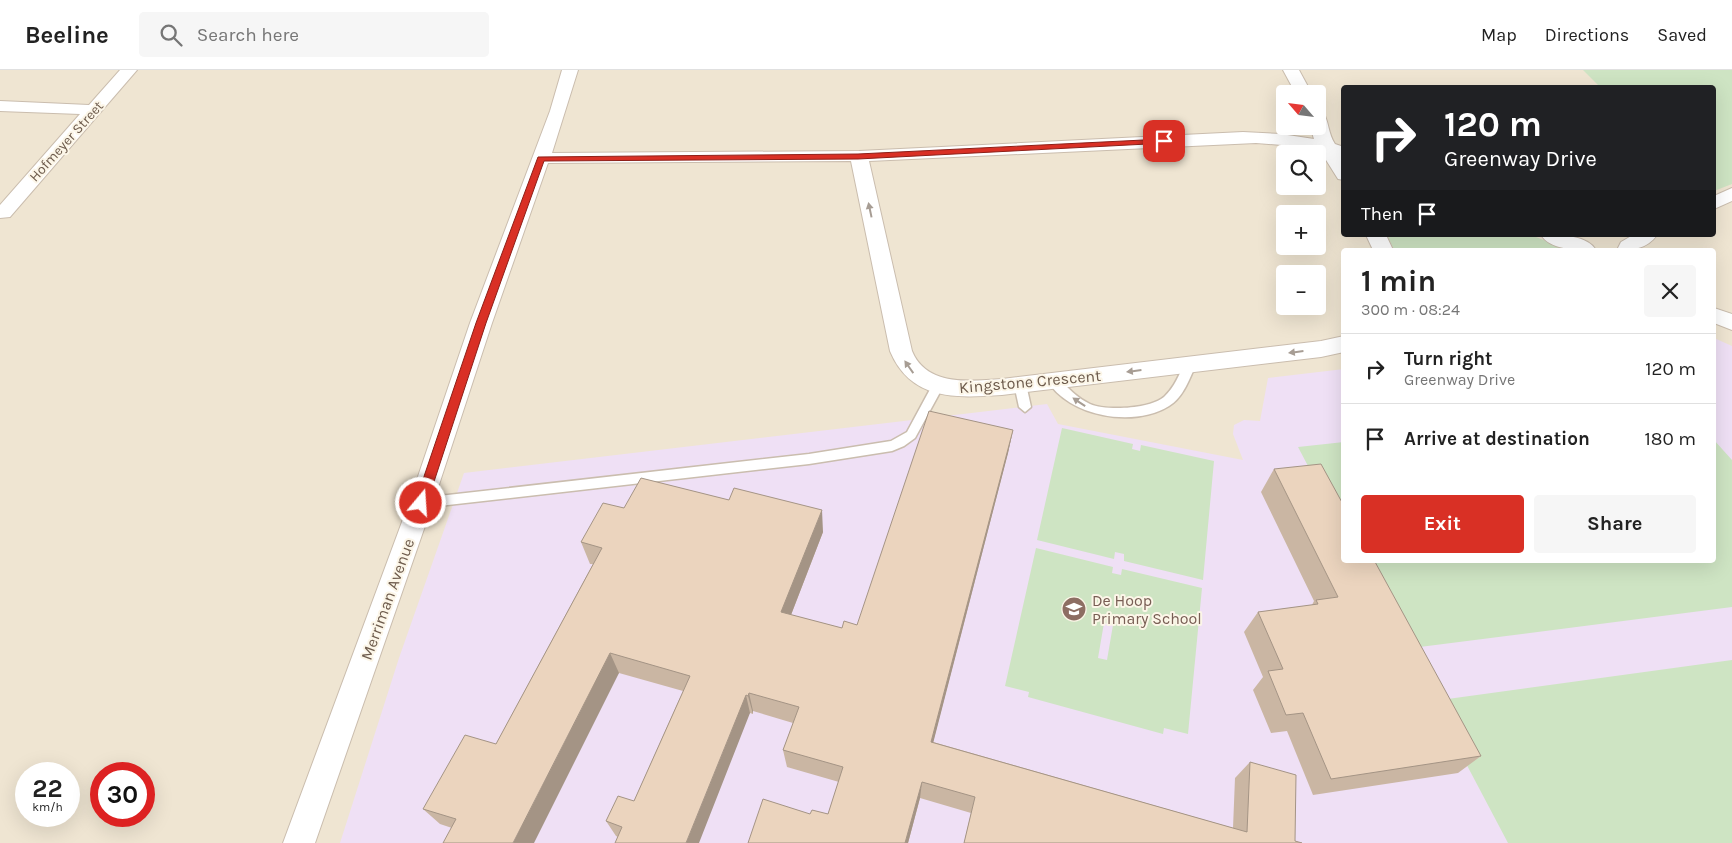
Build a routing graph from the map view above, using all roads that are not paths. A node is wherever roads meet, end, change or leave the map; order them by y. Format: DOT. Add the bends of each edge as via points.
graph roads {
  1 [pos="130,70"];
  2 [pos="570,70"];
  3 [pos="1291,70"];
  4 [pos="1299,85"];
  5 [pos="0,106"];
  6 [pos="95,110"];
  7 [pos="1321,135"];
  8 [pos="1336,150"];
  9 [pos="858,156"];
  10 [pos="541,158"];
  11 [pos="1341,166"];
  12 [pos="1732,194"];
  13 [pos="1716,202"];
  14 [pos="3,213"];
  15 [pos="1556,237"];
  16 [pos="1644,237"];
  17 [pos="1581,248"];
  18 [pos="1628,248"];
  19 [pos="1716,316"];
  20 [pos="1732,323"];
  21 [pos="1341,344"];
  22 [pos="1190,364"];
  23 [pos="1053,380"];
  24 [pos="1020,384"];
  25 [pos="938,386"];
  26 [pos="1025,406"];
  27 [pos="421,503"];
  28 [pos="299,843"];
  1 -- 6 [label="street, Hofmeyer Street"];
  2 -- 10 [label="street, Merriman Avenue"];
  3 -- 4 [label="street"];
  5 -- 6 [label="street"];
  6 -- 14 [label="street, Hofmeyer Street"];
  7 -- 8 [label="street"];
  8 -- 9 [label="street" via="1282,139 1243,138"];
  8 -- 11 [label="street"];
  9 -- 10 [label="street"];
  25 -- 9 [label="street, Kingstone Crescent, one-way" via="913,374 901,351"];
  10 -- 27 [label="street, Merriman Avenue"];
  12 -- 13 [label="street"];
  15 -- 17 [label="street"];
  16 -- 18 [label="street"];
  19 -- 20 [label="street"];
  21 -- 22 [label="street, Kingstone Crescent, one-way"];
  22 -- 23 [label="street, Kingstone Crescent, one-way"];
  22 -- 23 [label="lane, one-way" via="1182,384 1166,402 1117,412 1086,407"];
  23 -- 24 [label="street, Kingstone Crescent"];
  24 -- 25 [label="street, Kingstone Crescent"];
  24 -- 26 [label="lane"];
  25 -- 27 [label="lane" via="911,435 892,446 809,459"];
  27 -- 28 [label="street, Merriman Avenue"];
}
